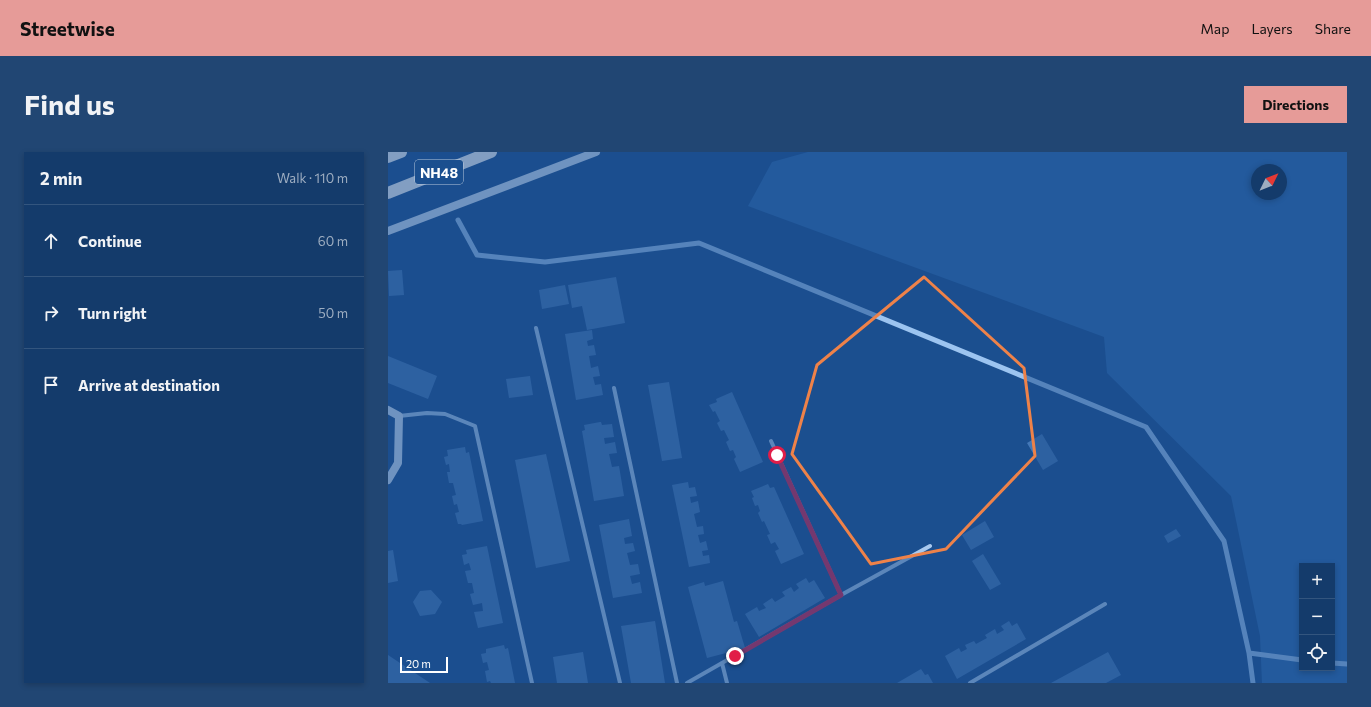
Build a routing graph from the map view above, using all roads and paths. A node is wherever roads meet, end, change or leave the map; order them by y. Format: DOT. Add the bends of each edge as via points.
graph roads {
  1 [pos="401,152"];
  2 [pos="491,152"];
  3 [pos="596,152"];
  4 [pos="388,157"];
  5 [pos="388,193"];
  6 [pos="388,231"];
  7 [pos="536,328"];
  8 [pos="614,388"];
  9 [pos="388,410"];
  10 [pos="399,416"];
  11 [pos="771,441"];
  12 [pos="388,480"];
  13 [pos="930,546"];
  14 [pos="841,595"];
  15 [pos="1105,604"];
  16 [pos="722,663"];
  17 [pos="532,683"];
  18 [pos="620,683"];
  19 [pos="677,683"];
  20 [pos="687,683"];
  21 [pos="727,683"];
  22 [pos="970,683"];
  1 -- 4 [label="highway, NH48"];
  2 -- 5 [label="highway, NH48"];
  3 -- 6 [label="street"];
  7 -- 18 [label="street"];
  8 -- 19 [label="street"];
  9 -- 10 [label="street"];
  10 -- 12 [label="street" via="398,463"];
  10 -- 17 [label="street" via="445,414 475,426"];
  11 -- 14 [label="street"];
  13 -- 14 [label="street"];
  14 -- 16 [label="street"];
  15 -- 22 [label="street"];
  16 -- 20 [label="street"];
  16 -- 21 [label="street"];
}
